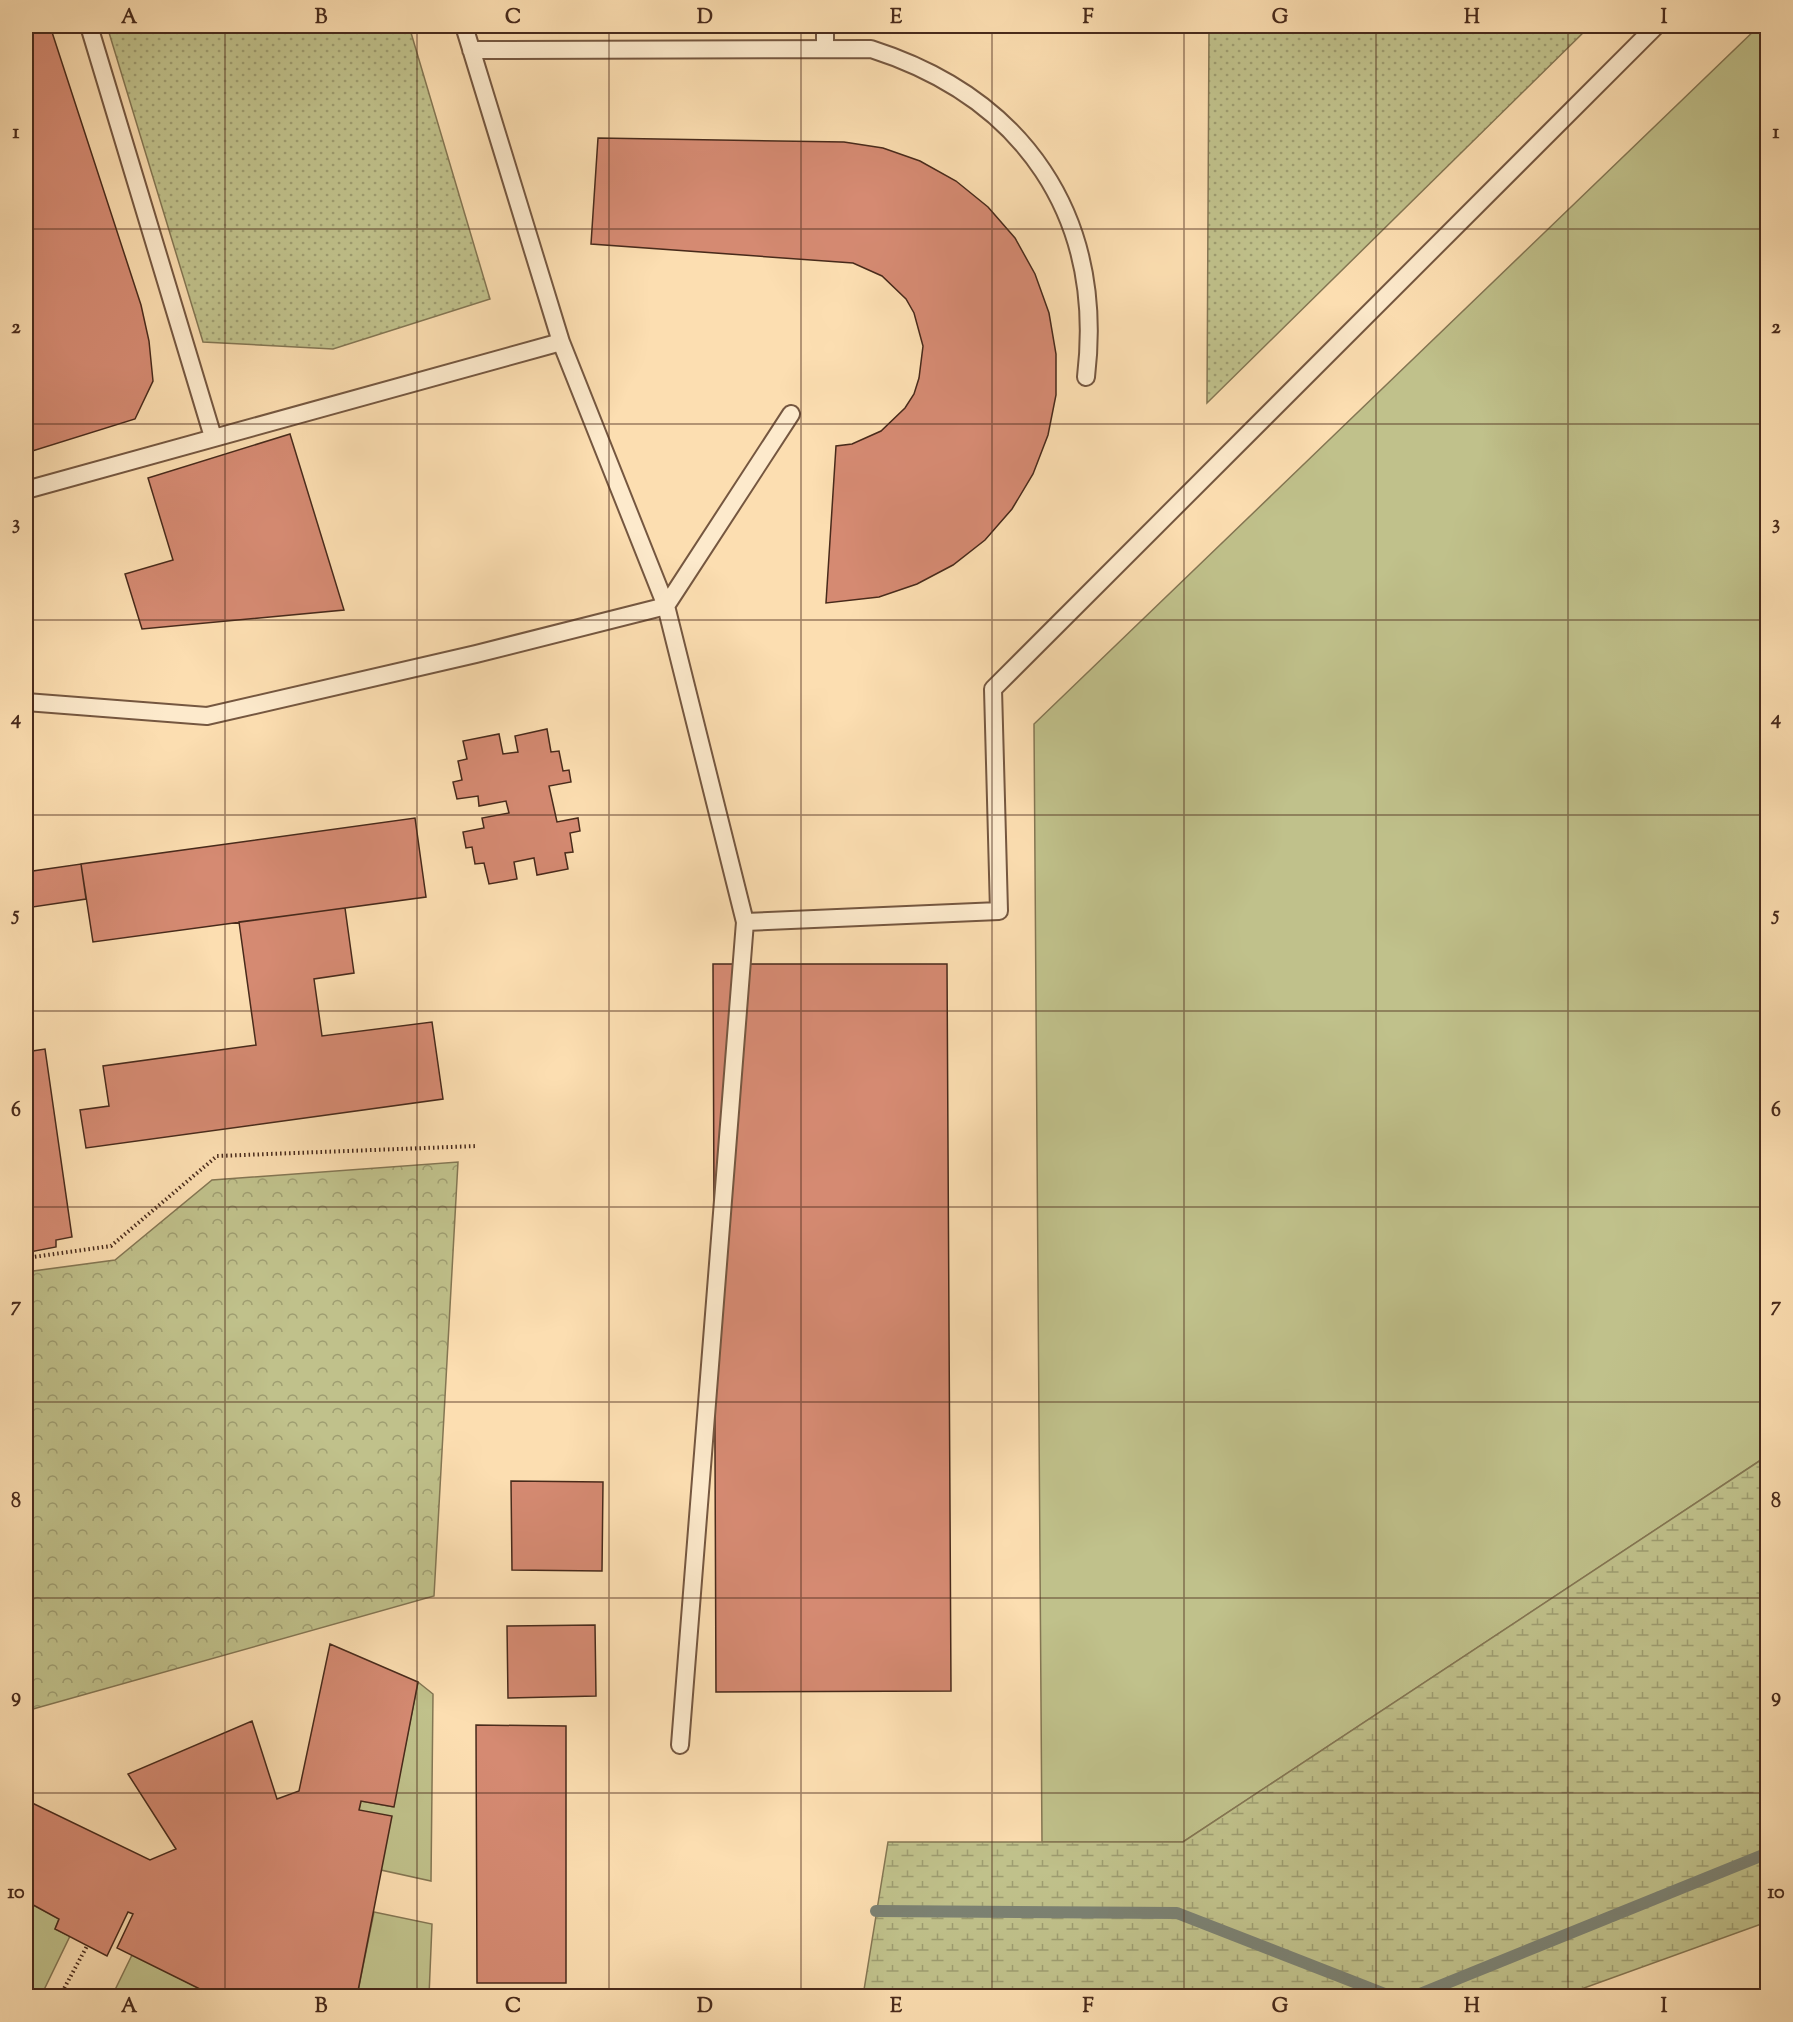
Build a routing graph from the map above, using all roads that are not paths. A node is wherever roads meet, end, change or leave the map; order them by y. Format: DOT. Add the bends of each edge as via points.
graph roads {
  1 [pos="89,26"];
  2 [pos="464,26"];
  3 [pos="825,26"];
  4 [pos="1656,26"];
  5 [pos="825,49"];
  6 [pos="471,50"];
  7 [pos="561,342"];
  8 [pos="1086,377"];
  9 [pos="791,414"];
  10 [pos="213,437"];
  11 [pos="26,490"];
  12 [pos="666,606"];
  13 [pos="26,702"];
  14 [pos="745,922"];
  15 [pos="680,1745"];
  1 -- 10 [label="lane"];
  2 -- 6 [label="lane"];
  3 -- 5 [label="lane"];
  4 -- 14 [label="lane" via="993,689 999,911"];
  5 -- 6 [label="lane"];
  5 -- 8 [label="lane" via="871,49 911,62 949,81 1014,133 1041,166 1070,224 1083,267 1089,304"];
  6 -- 7 [label="lane"];
  7 -- 10 [label="lane"];
  7 -- 12 [label="lane"];
  9 -- 12 [label="lane"];
  10 -- 11 [label="lane"];
  12 -- 13 [label="lane" via="207,716"];
  12 -- 14 [label="lane"];
  14 -- 15 [label="lane"];
}
